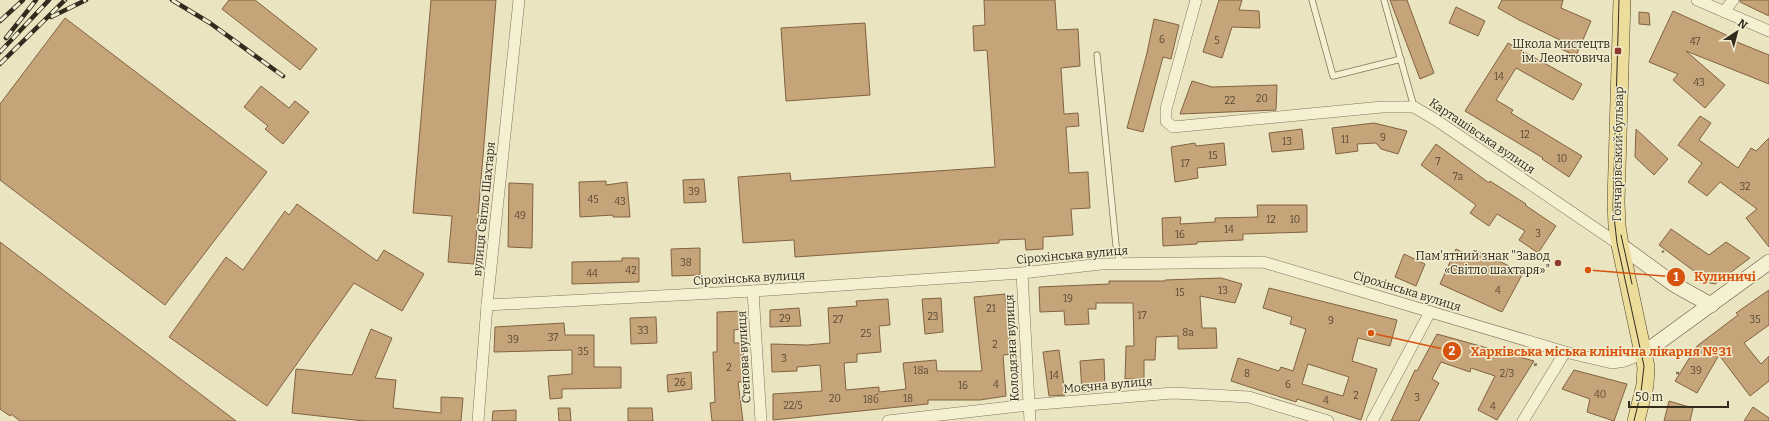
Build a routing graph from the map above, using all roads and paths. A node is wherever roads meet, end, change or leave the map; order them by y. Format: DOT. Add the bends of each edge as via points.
graph roads {
  1 [pos="519,0"];
  2 [pos="1196,0"];
  3 [pos="1312,0"];
  4 [pos="1384,0"];
  5 [pos="1622,0"];
  6 [pos="1697,0"];
  7 [pos="1733,0"];
  8 [pos="1724,12"];
  9 [pos="1769,31"];
  10 [pos="1097,55"];
  11 [pos="1401,59"];
  12 [pos="1414,107"];
  13 [pos="1620,245"];
  14 [pos="1769,262"];
  15 [pos="1120,264"];
  16 [pos="1022,273"];
  17 [pos="753,291"];
  18 [pos="487,305"];
  19 [pos="1711,305"];
  20 [pos="1430,312"];
  21 [pos="1565,352"];
  22 [pos="1644,353"];
  23 [pos="1538,364"];
  24 [pos="1534,365"];
  25 [pos="1028,405"];
  26 [pos="478,421"];
  27 [pos="761,421"];
  28 [pos="888,421"];
  29 [pos="1030,421"];
  30 [pos="1328,421"];
  31 [pos="1372,421"];
  32 [pos="1523,421"];
  33 [pos="1636,421"];
  1 -- 18 [label="street, вулиця Світло Шахтаря"];
  2 -- 12 [label="street, Карташівська вулиця" via="1166,109 1166,121 1173,127 1382,107"];
  3 -- 11 [label="lane" via="1333,76"];
  4 -- 11 [label="lane"];
  5 -- 13 [label="main road, Гончарівський бульвар" via="1616,202"];
  6 -- 8 [label="street"];
  7 -- 8 [label="street"];
  8 -- 9 [label="street"];
  10 -- 15 [label="lane"];
  11 -- 12 [label="lane"];
  12 -- 13 [label="street, Карташівська вулиця"];
  13 -- 19 [label="main road" via="1675,285"];
  13 -- 22 [label="main road, Гончарівський бульвар"];
  14 -- 19 [label="main road"];
  15 -- 16 [label="street, Сірохінська вулиця"];
  15 -- 20 [label="street, Сірохінська вулиця" via="1263,262"];
  16 -- 17 [label="street, Сірохінська вулиця"];
  16 -- 25 [label="street, Колодязна вулиця"];
  17 -- 18 [label="street, Сірохінська вулиця"];
  17 -- 27 [label="street, Степова вулиця"];
  18 -- 26 [label="street, вулиця Світло Шахтаря"];
  19 -- 22 [label="main road"];
  20 -- 21 [label="street, Сірохінська вулиця"];
  20 -- 31 [label="street"];
  21 -- 22 [label="street, Сірохінська вулиця" via="1612,363 1629,360"];
  21 -- 32 [label="street"];
  22 -- 33 [label="main road, Гончарівський бульвар" via="1646,379"];
  23 -- 24 [label="path"];
  25 -- 28 [label="street, Моєчна вулиця"];
  25 -- 29 [label="street, Колодязна вулиця"];
  25 -- 30 [label="street, Моєчна вулиця" via="1173,393 1248,397"];
}
